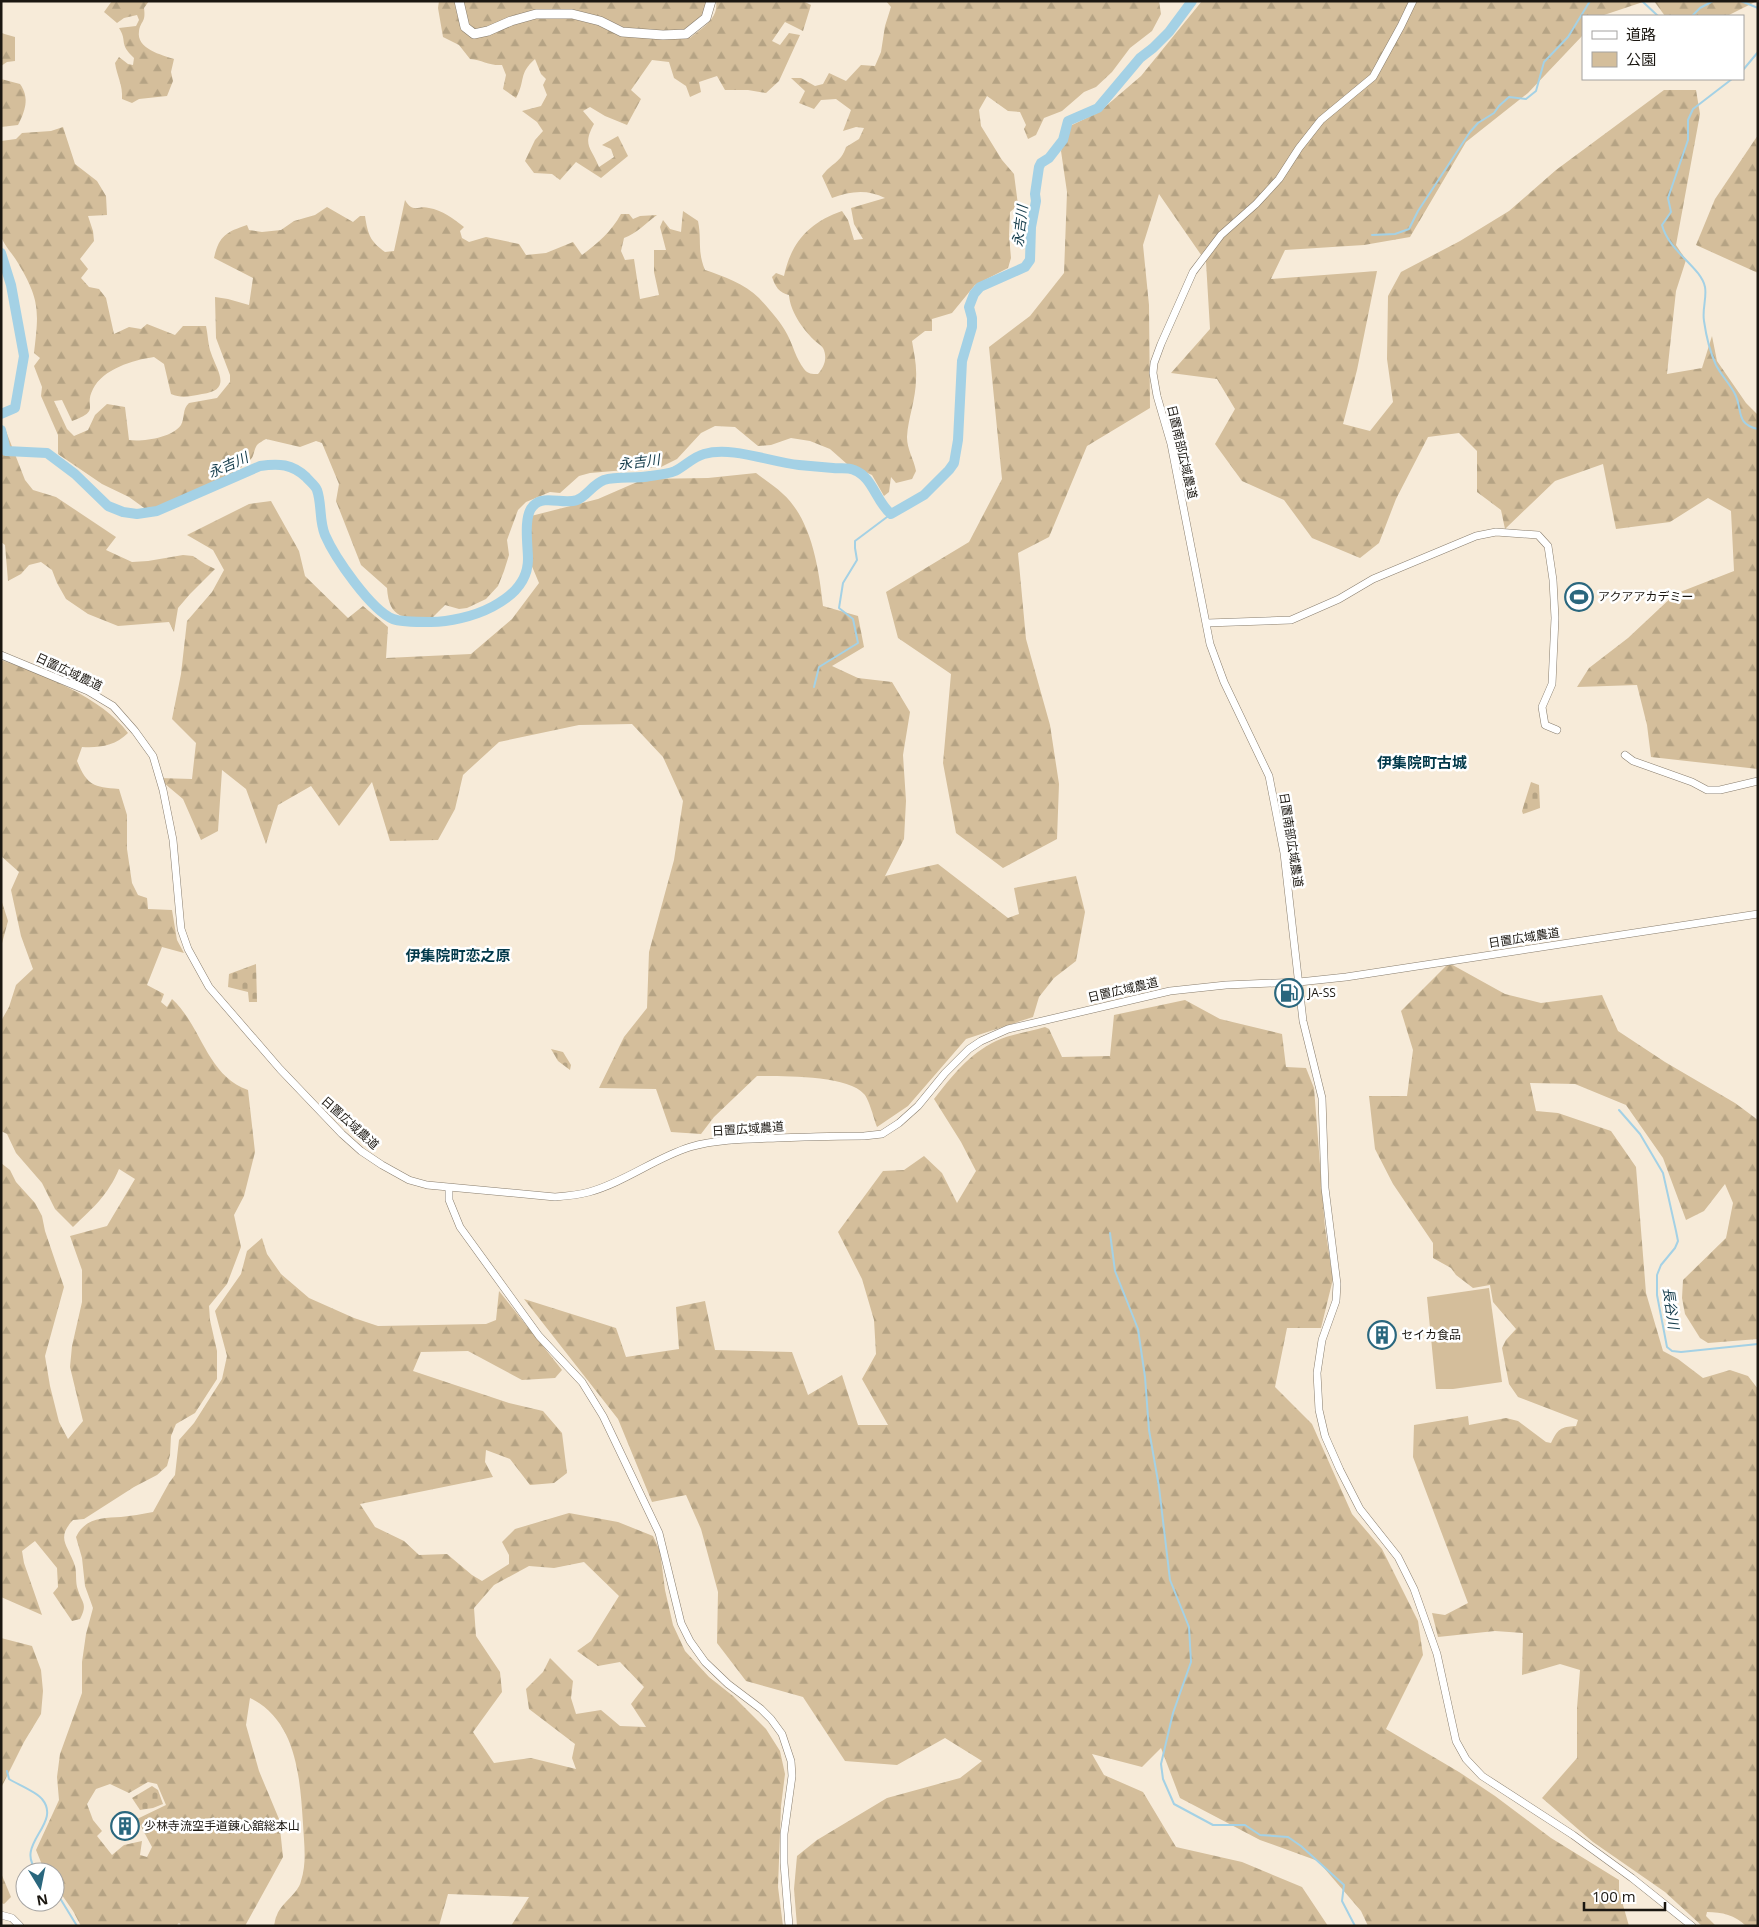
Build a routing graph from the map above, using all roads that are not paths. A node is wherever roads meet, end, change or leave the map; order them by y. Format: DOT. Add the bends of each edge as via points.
graph roads {
  1 [pos="459,1"];
  2 [pos="711,1"];
  3 [pos="1413,1"];
  4 [pos="1206,623"];
  5 [pos="1,655"];
  6 [pos="1557,730"];
  7 [pos="1625,755"];
  8 [pos="1758,781"];
  9 [pos="1758,914"];
  10 [pos="1299,982"];
  11 [pos="449,1188"];
  12 [pos="1,1915"];
  13 [pos="20,1926"];
  14 [pos="789,1926"];
  15 [pos="1692,1926"];
  1 -- 2 [label="main road" via="465,27 474,34 536,14 572,14 600,21 622,32 663,36 686,34 706,18"];
  3 -- 4 [label="street, 日置南部広域農道" via="1373,77 1321,120 1279,179 1221,235 1193,272 1154,363 1157,396 1171,444"];
  4 -- 6 [label="street" via="1291,620 1339,599 1373,579 1476,536 1496,532 1538,536 1548,546 1555,618 1552,684 1543,704 1543,716 1546,725"];
  4 -- 10 [label="street, 日置南部広域農道" via="1224,682 1269,776 1284,853"];
  5 -- 11 [label="street, 日置広域農道" via="88,691 113,706 153,756 173,840 181,928 188,950 209,986 238,1021 316,1108 361,1151 409,1180"];
  7 -- 8 [label="street" via="1707,790"];
  9 -- 10 [label="street, 日置広域農道" via="1425,966"];
  10 -- 11 [label="street, 日置広域農道" via="1226,984 1170,991 1008,1029 969,1049 910,1114 882,1134 712,1142 688,1148 612,1184 573,1195 555,1197"];
  10 -- 15 [label="street, 日置南部広域農道" via="1304,1033 1322,1098 1325,1188 1337,1284 1336,1300 1322,1340 1317,1373 1319,1410 1328,1444 1360,1509 1398,1557 1412,1582 1437,1654 1456,1741 1466,1759 1482,1776 1580,1840"];
  11 -- 14 [label="street" via="449,1200 460,1227 539,1336 582,1382 602,1416 660,1533 681,1623 690,1641 704,1662 761,1709 782,1734 791,1761 792,1776 784,1834"];
  12 -- 13 [label="street" via="12,1918"];
}
